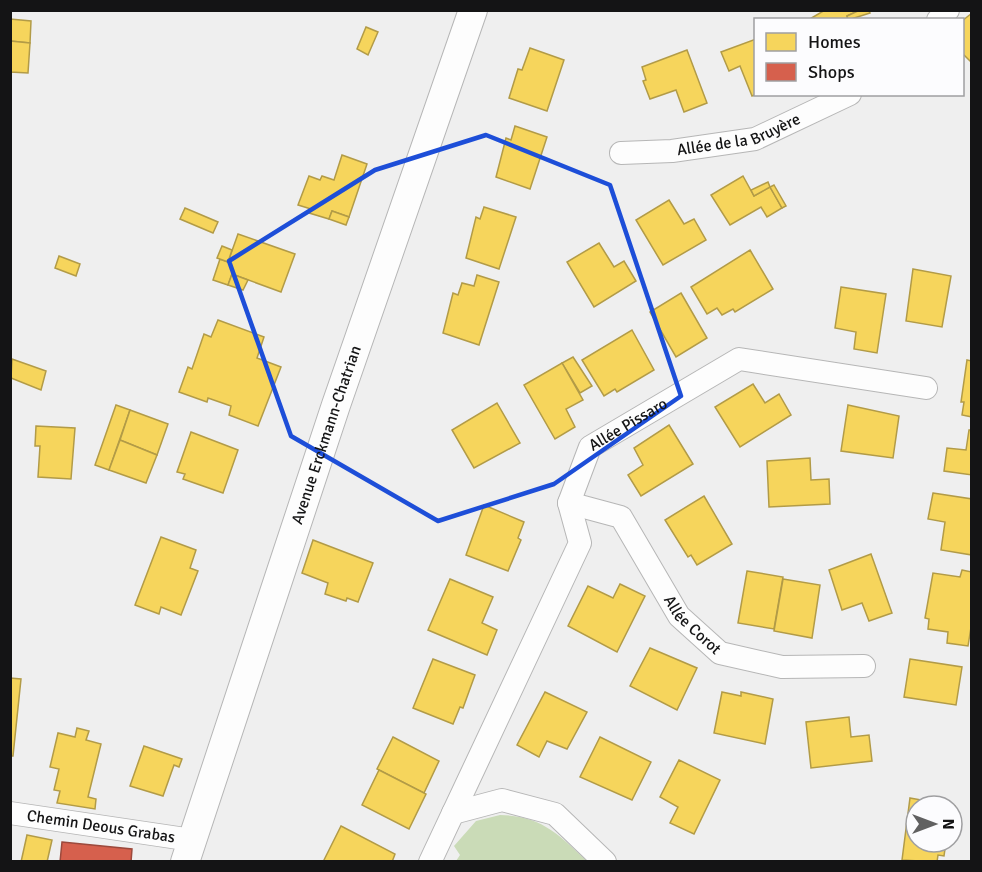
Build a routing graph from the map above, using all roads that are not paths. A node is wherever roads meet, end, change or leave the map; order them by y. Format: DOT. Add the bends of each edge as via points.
graph roads {
  1 [pos="473,10"];
  2 [pos="846,96"];
  3 [pos="621,153"];
  4 [pos="926,388"];
  5 [pos="569,502"];
  6 [pos="864,666"];
  7 [pos="10,813"];
  8 [pos="453,813"];
  9 [pos="188,851"];
  10 [pos="430,861"];
  11 [pos="605,861"];
  1 -- 9 [label="street, Avenue Erckmann-Chatrian"];
  2 -- 3 [label="street, Allée de la Bruyère" via="755,139 672,151"];
  4 -- 5 [label="street, Allée Pissaro" via="739,359 590,447"];
  5 -- 6 [label="street, Allée Corot" via="621,517 679,616 720,653 782,667"];
  5 -- 8 [label="street" via="580,543"];
  7 -- 9 [label="street, Chemin Deous Grabas"];
  8 -- 10 [label="street"];
  8 -- 11 [label="street" via="502,800 555,814"];
}
